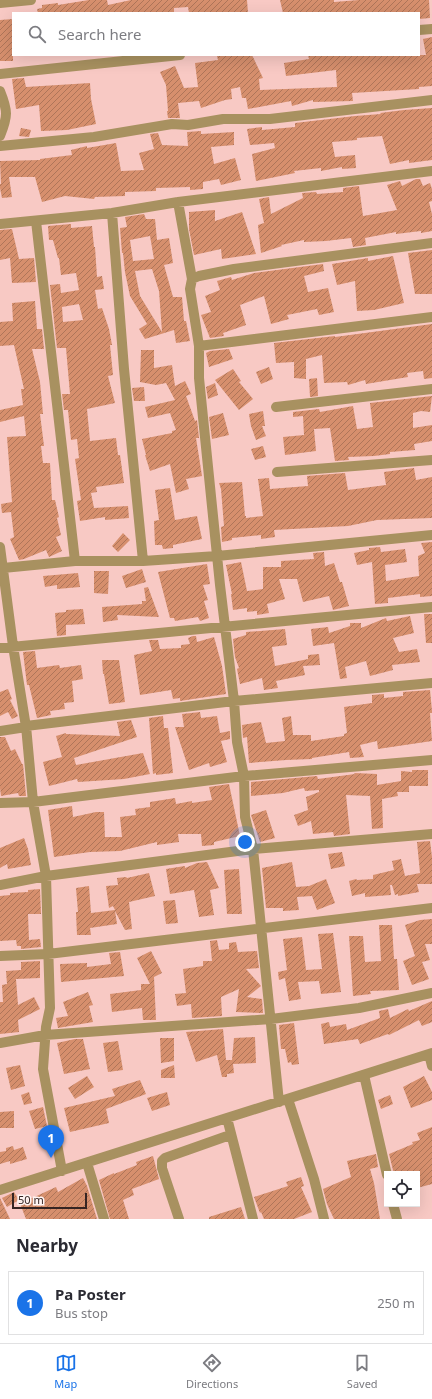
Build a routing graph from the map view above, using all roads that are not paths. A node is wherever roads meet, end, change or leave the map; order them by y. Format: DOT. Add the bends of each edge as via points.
graph roads {
  1 [pos="31,0"];
  2 [pos="0,3"];
  3 [pos="432,29"];
  4 [pos="420,30"];
  5 [pos="171,56"];
  6 [pos="0,74"];
  7 [pos="0,91"];
  8 [pos="432,100"];
  9 [pos="0,136"];
  10 [pos="0,146"];
  11 [pos="432,171"];
  12 [pos="178,202"];
  13 [pos="112,212"];
  14 [pos="36,221"];
  15 [pos="0,224"];
  16 [pos="432,243"];
  17 [pos="192,279"];
  18 [pos="432,317"];
  19 [pos="199,346"];
  20 [pos="432,389"];
  21 [pos="276,408"];
  22 [pos="432,460"];
  23 [pos="277,472"];
  24 [pos="432,535"];
  25 [pos="0,547"];
  26 [pos="217,556"];
  27 [pos="75,561"];
  28 [pos="143,561"];
  29 [pos="2,575"];
  30 [pos="432,607"];
  31 [pos="225,627"];
  32 [pos="13,646"];
  33 [pos="0,648"];
  34 [pos="432,683"];
  35 [pos="234,701"];
  36 [pos="26,727"];
  37 [pos="0,731"];
  38 [pos="432,760"];
  39 [pos="244,776"];
  40 [pos="33,802"];
  41 [pos="0,804"];
  42 [pos="432,834"];
  43 [pos="253,849"];
  44 [pos="46,876"];
  45 [pos="0,885"];
  46 [pos="432,908"];
  47 [pos="262,928"];
  48 [pos="48,954"];
  49 [pos="0,956"];
  50 [pos="432,992"];
  51 [pos="270,1019"];
  52 [pos="45,1035"];
  53 [pos="0,1043"];
  54 [pos="430,1054"];
  55 [pos="432,1066"];
  56 [pos="364,1075"];
  57 [pos="284,1101"];
  58 [pos="227,1118"];
  59 [pos="230,1135"];
  60 [pos="87,1163"];
  61 [pos="62,1171"];
  62 [pos="386,1171"];
  63 [pos="0,1190"];
  64 [pos="394,1207"];
  65 [pos="104,1219"];
  66 [pos="179,1219"];
  67 [pos="254,1219"];
  68 [pos="324,1219"];
  69 [pos="397,1219"];
  1 -- 2 [label="street"];
  3 -- 4 [label="street"];
  5 -- 6 [label="street"];
  7 -- 9 [label="street" via="7,107"];
  8 -- 10 [label="street" via="270,119 223,119 188,125 172,124 94,137"];
  11 -- 12 [label="street"];
  12 -- 13 [label="street"];
  12 -- 17 [label="street"];
  13 -- 14 [label="street"];
  13 -- 28 [label="street"];
  14 -- 15 [label="street"];
  14 -- 27 [label="street"];
  16 -- 17 [label="street" via="234,269"];
  17 -- 19 [label="street" via="190,289"];
  18 -- 19 [label="street"];
  19 -- 26 [label="street" via="199,378"];
  20 -- 21 [label="street"];
  22 -- 23 [label="street"];
  24 -- 26 [label="street"];
  25 -- 29 [label="street"];
  26 -- 28 [label="street"];
  26 -- 31 [label="street"];
  27 -- 28 [label="street"];
  27 -- 29 [label="street"];
  29 -- 32 [label="street"];
  30 -- 31 [label="street"];
  31 -- 32 [label="street"];
  31 -- 35 [label="street"];
  32 -- 33 [label="street"];
  32 -- 36 [label="street"];
  34 -- 35 [label="street"];
  35 -- 36 [label="street"];
  35 -- 39 [label="street" via="237,742"];
  36 -- 37 [label="street"];
  36 -- 40 [label="street"];
  38 -- 39 [label="street"];
  39 -- 40 [label="street"];
  39 -- 43 [label="street" via="245,817"];
  40 -- 41 [label="street"];
  40 -- 44 [label="street"];
  42 -- 43 [label="street"];
  43 -- 44 [label="street"];
  43 -- 47 [label="street"];
  44 -- 45 [label="street"];
  44 -- 48 [label="street"];
  46 -- 47 [label="street"];
  47 -- 48 [label="street"];
  47 -- 51 [label="street"];
  48 -- 49 [label="street"];
  48 -- 52 [label="street" via="50,1008"];
  50 -- 51 [label="street" via="359,1008"];
  51 -- 52 [label="street"];
  51 -- 57 [label="street"];
  52 -- 53 [label="street"];
  52 -- 61 [label="street" via="43,1069"];
  54 -- 55 [label="street"];
  54 -- 56 [label="street"];
  56 -- 57 [label="street"];
  56 -- 62 [label="street"];
  57 -- 58 [label="street"];
  57 -- 68 [label="street" via="314,1179"];
  58 -- 59 [label="street"];
  58 -- 60 [label="street"];
  59 -- 66 [label="street" via="162,1160 162,1168"];
  59 -- 67 [label="street"];
  60 -- 61 [label="street"];
  60 -- 65 [label="street"];
  61 -- 63 [label="street"];
  64 -- 69 [label="street"];
}
